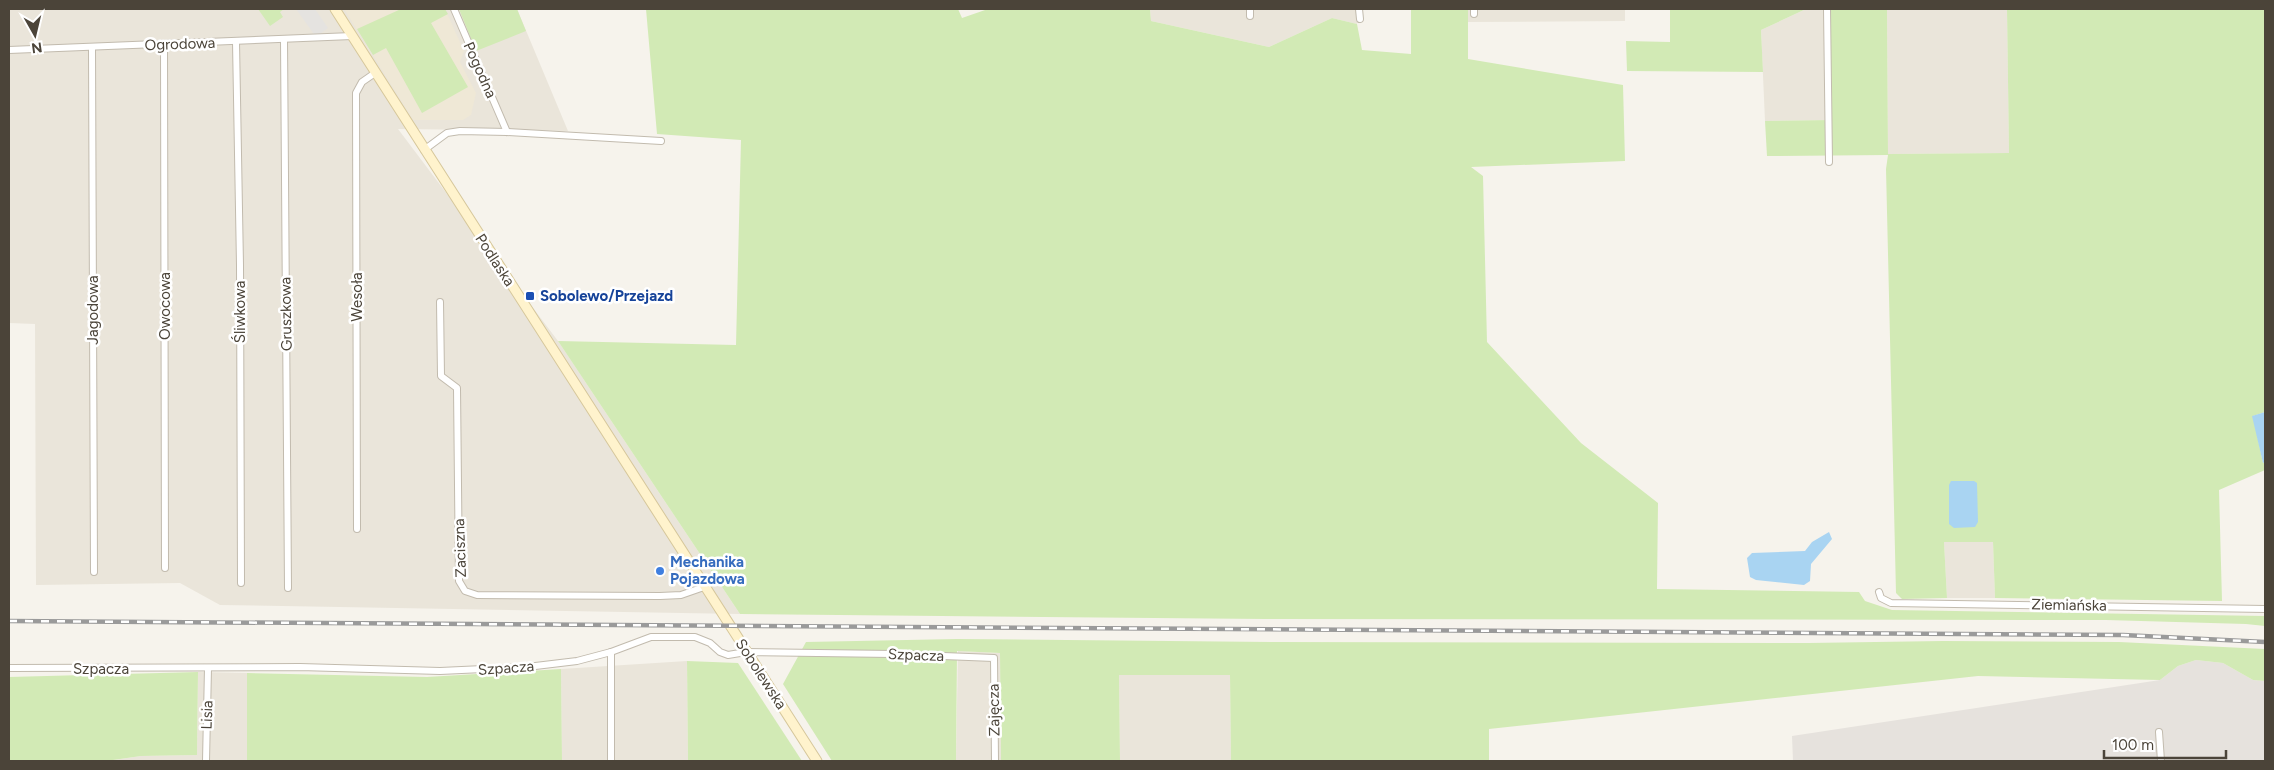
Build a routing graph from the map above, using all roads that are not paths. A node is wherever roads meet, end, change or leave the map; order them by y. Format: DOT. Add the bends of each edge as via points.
graph roads {
  1 [pos="335,9"];
  2 [pos="454,9"];
  3 [pos="1250,9"];
  4 [pos="1359,9"];
  5 [pos="1827,9"];
  6 [pos="1250,16"];
  7 [pos="1360,19"];
  8 [pos="352,36"];
  9 [pos="284,40"];
  10 [pos="236,42"];
  11 [pos="164,44"];
  12 [pos="92,48"];
  13 [pos="9,50"];
  14 [pos="375,72"];
  15 [pos="507,132"];
  16 [pos="662,141"];
  17 [pos="424,150"];
  18 [pos="1829,162"];
  19 [pos="440,302"];
  20 [pos="357,529"];
  21 [pos="165,568"];
  22 [pos="94,572"];
  23 [pos="241,583"];
  24 [pos="704,587"];
  25 [pos="288,588"];
  26 [pos="1879,592"];
  27 [pos="2265,608"];
  28 [pos="611,652"];
  29 [pos="746,652"];
  30 [pos="994,658"];
  31 [pos="9,668"];
  32 [pos="208,668"];
  33 [pos="2159,732"];
  34 [pos="206,761"];
  35 [pos="611,761"];
  36 [pos="817,761"];
  37 [pos="995,761"];
  38 [pos="2161,761"];
  1 -- 8 [label="street, Podlaska"];
  2 -- 15 [label="street, Pogodna"];
  3 -- 6 [label="street"];
  4 -- 7 [label="street"];
  5 -- 18 [label="street"];
  8 -- 9 [label="street, Ogrodowa"];
  8 -- 14 [label="street, Podlaska"];
  9 -- 10 [label="street, Ogrodowa"];
  9 -- 25 [label="street, Gruszkowa"];
  10 -- 11 [label="street, Ogrodowa"];
  10 -- 23 [label="street, Śliwkowa"];
  11 -- 12 [label="street, Ogrodowa"];
  11 -- 21 [label="street, Owocowa"];
  12 -- 13 [label="street, Ogrodowa"];
  12 -- 22 [label="street, Jagodowa"];
  14 -- 17 [label="street, Podlaska"];
  14 -- 20 [label="street, Wesoła" via="362,82 356,93"];
  15 -- 16 [label="street"];
  15 -- 17 [label="street" via="447,133"];
  17 -- 24 [label="street, Podlaska"];
  19 -- 24 [label="street, Zaciszna" via="441,376 457,388 459,582 465,591 477,595 660,596"];
  24 -- 29 [label="street, Sobolewska"];
  26 -- 27 [label="street, Ziemiańska" via="1881,598 1891,603"];
  28 -- 29 [label="street, Szpacza" via="651,637 695,637 728,655"];
  28 -- 32 [label="street, Szpacza" via="577,661 527,667 440,671 300,666"];
  28 -- 35 [label="street"];
  29 -- 30 [label="street, Szpacza"];
  29 -- 36 [label="street, Sobolewska"];
  30 -- 37 [label="street, Zajęcza"];
  31 -- 32 [label="street, Szpacza"];
  32 -- 34 [label="street, Lisia"];
  33 -- 38 [label="street"];
}
